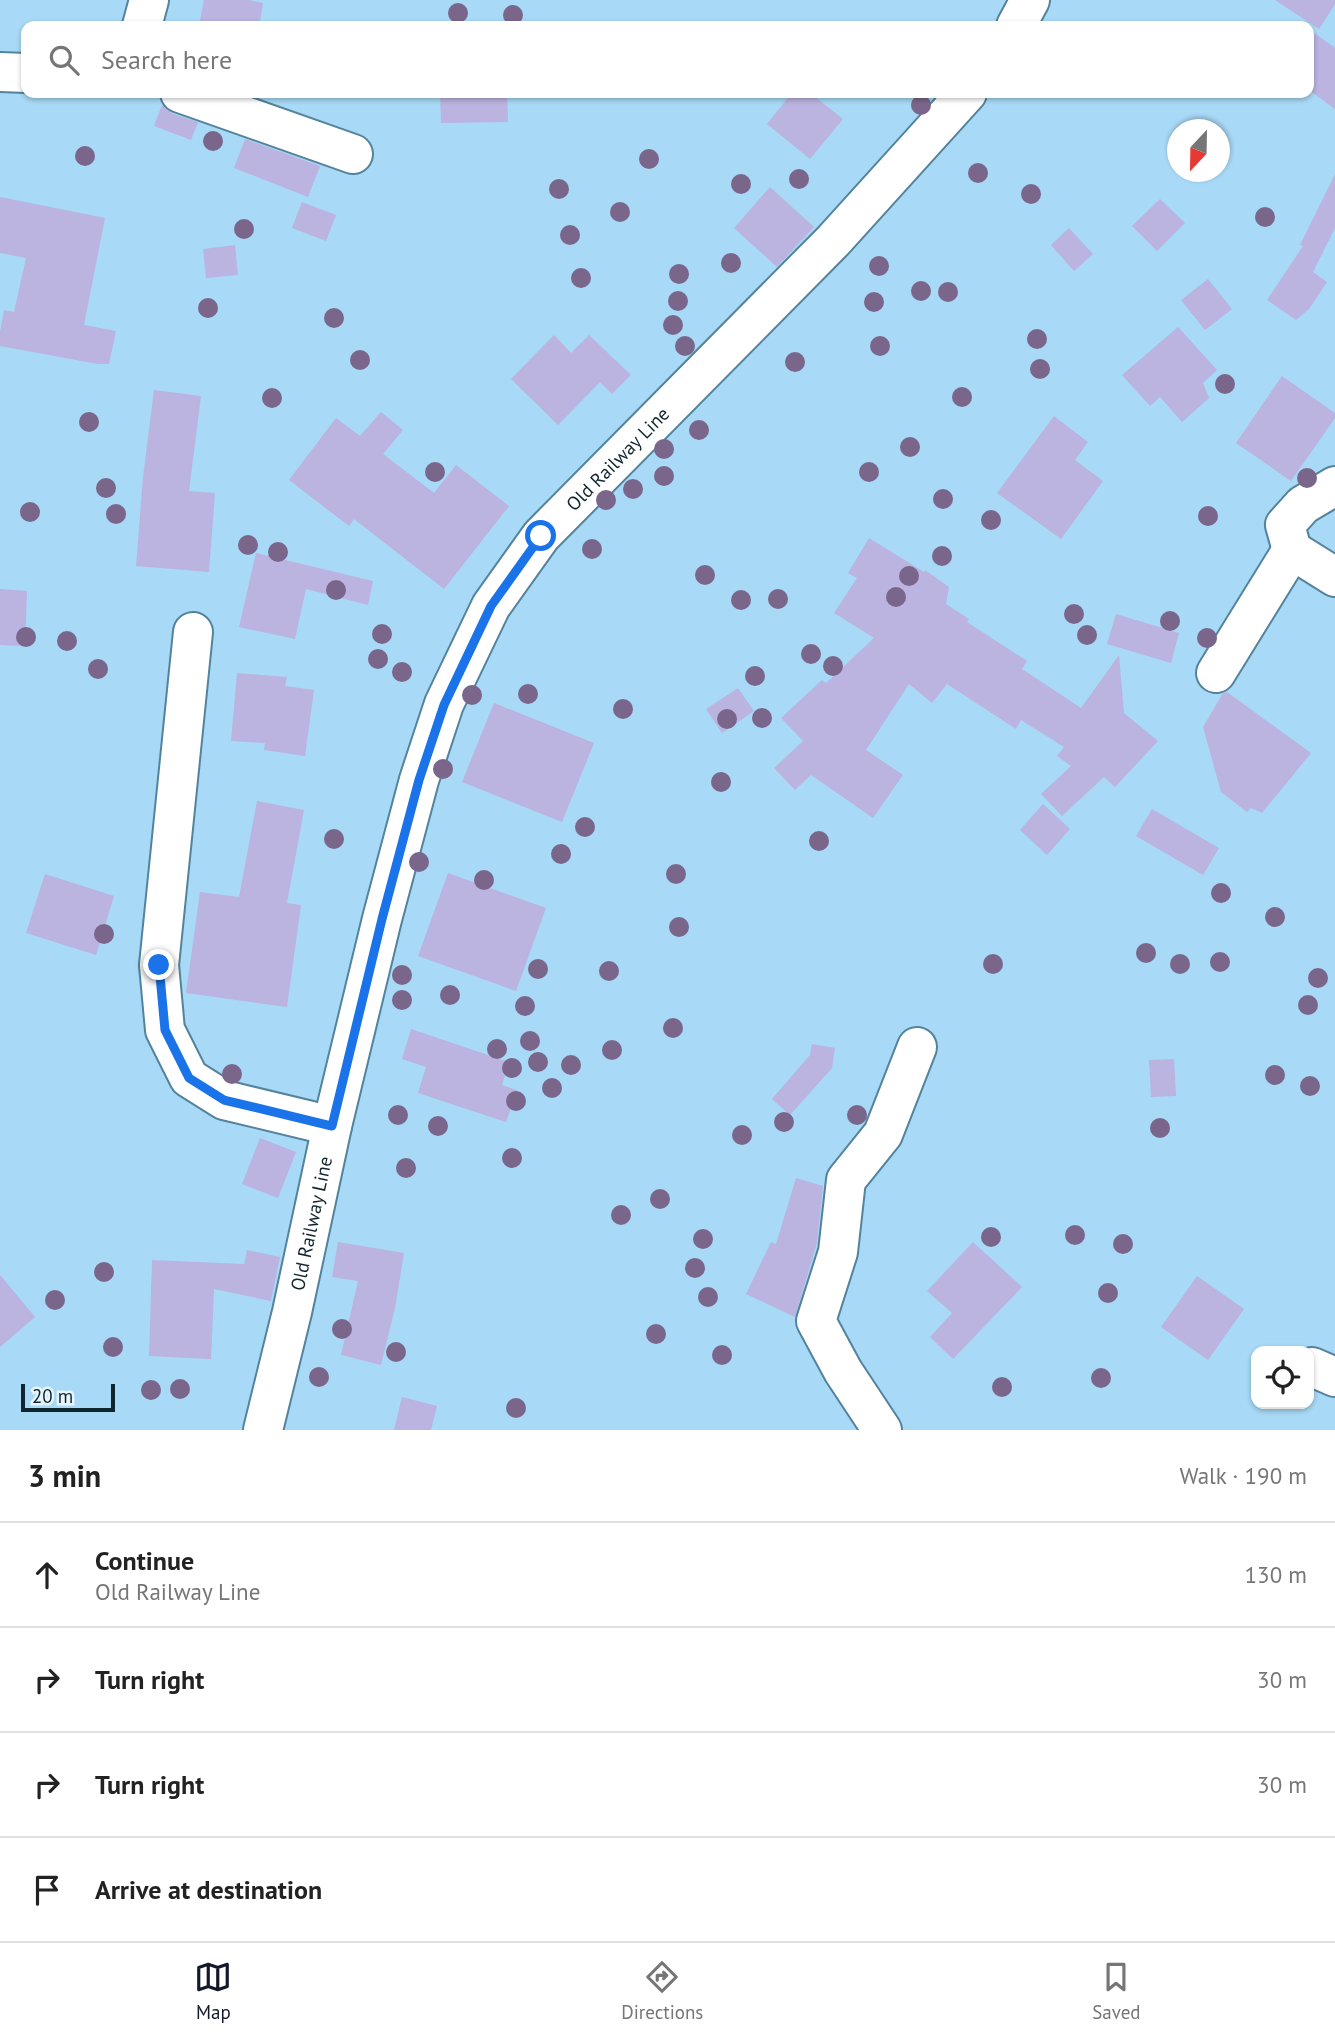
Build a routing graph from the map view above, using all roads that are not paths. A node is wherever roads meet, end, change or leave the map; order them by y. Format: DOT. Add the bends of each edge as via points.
graph roads {
  1 [pos="149,0"];
  2 [pos="1030,0"];
  3 [pos="143,21"];
  4 [pos="1019,21"];
  5 [pos="0,72"];
  6 [pos="21,73"];
  7 [pos="194,98"];
  8 [pos="962,98"];
  9 [pos="354,154"];
  10 [pos="1335,486"];
  11 [pos="1292,550"];
  12 [pos="1335,577"];
  13 [pos="193,632"];
  14 [pos="1216,673"];
  15 [pos="917,1046"];
  16 [pos="332,1126"];
  17 [pos="263,1430"];
  18 [pos="883,1430"];
  1 -- 3 [label="street"];
  2 -- 4 [label="street"];
  5 -- 6 [label="street"];
  7 -- 9 [label="street"];
  8 -- 16 [label="street, Old Railway Line" via="833,241 541,536 491,606 444,705 419,780"];
  10 -- 11 [label="street" via="1303,505 1285,525"];
  11 -- 12 [label="street"];
  11 -- 14 [label="street"];
  13 -- 16 [label="street" via="159,965 165,1030 189,1078 224,1100"];
  15 -- 18 [label="street" via="883,1135 846,1180 838,1252 816,1321"];
  16 -- 17 [label="street, Old Railway Line"];
}
